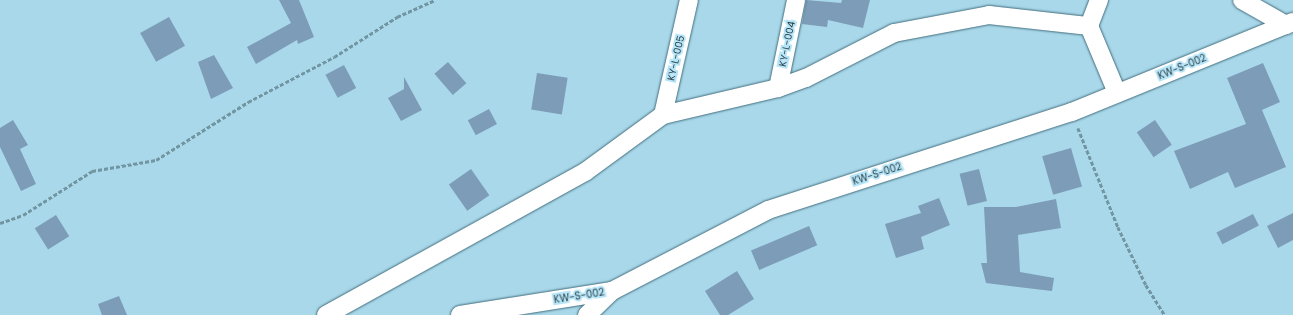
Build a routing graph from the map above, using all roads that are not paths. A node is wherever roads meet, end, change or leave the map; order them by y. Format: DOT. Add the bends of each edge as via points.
graph roads {
  1 [pos="689,0"];
  2 [pos="796,0"];
  3 [pos="1099,0"];
  4 [pos="1242,0"];
  5 [pos="1290,23"];
  6 [pos="1088,26"];
  7 [pos="778,88"];
  8 [pos="1117,94"];
  9 [pos="662,115"];
  10 [pos="612,291"];
  11 [pos="326,315"];
  12 [pos="460,315"];
  13 [pos="587,315"];
  1 -- 9 [label="street, KY-L-005"];
  2 -- 7 [label="street, KY-L-004"];
  3 -- 6 [label="street"];
  4 -- 5 [label="street"];
  5 -- 8 [label="street, KW-S-002"];
  6 -- 7 [label="street" via="989,15 894,33 806,78"];
  6 -- 8 [label="street"];
  7 -- 9 [label="street"];
  8 -- 10 [label="street, KW-S-002" via="1072,112 768,210"];
  9 -- 11 [label="street" via="585,172"];
  10 -- 12 [label="street, KW-S-002"];
  10 -- 13 [label="street"];
}
